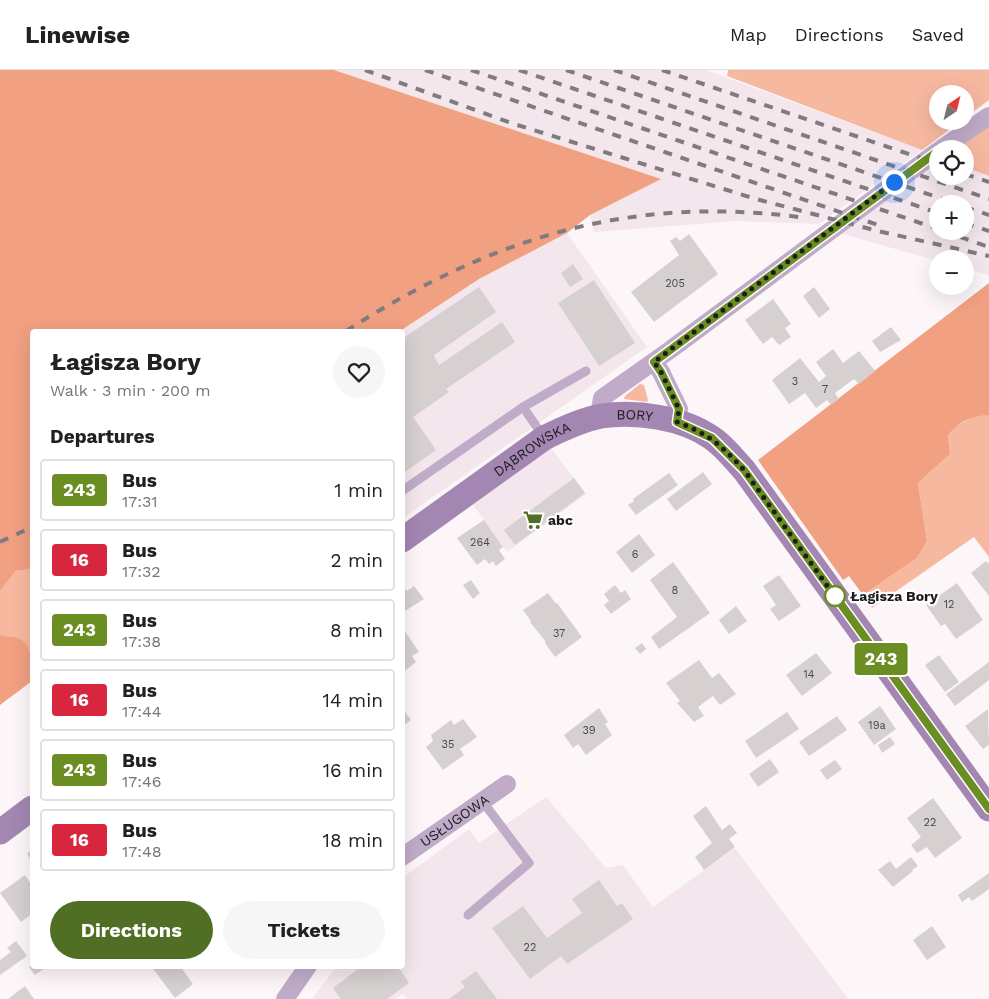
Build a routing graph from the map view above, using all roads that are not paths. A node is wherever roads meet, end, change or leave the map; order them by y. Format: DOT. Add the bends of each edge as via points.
graph roads {
  1 [pos="989,116"];
  2 [pos="954,140"];
  3 [pos="929,158"];
  4 [pos="654,362"];
  5 [pos="586,371"];
  6 [pos="523,407"];
  7 [pos="600,416"];
  8 [pos="677,422"];
  9 [pos="544,438"];
  10 [pos="405,489"];
  11 [pos="405,538"];
  12 [pos="507,784"];
  13 [pos="483,802"];
  14 [pos="989,809"];
  15 [pos="30,810"];
  16 [pos="0,832"];
  17 [pos="405,855"];
  18 [pos="468,915"];
  19 [pos="306,969"];
  20 [pos="285,999"];
  1 -- 2 [label="street"];
  3 -- 4 [label="street"];
  4 -- 7 [label="street" via="602,398"];
  4 -- 8 [label="street" via="679,409"];
  5 -- 6 [label="lane"];
  6 -- 9 [label="lane"];
  6 -- 10 [label="lane"];
  7 -- 8 [label="street, BORY" via="628,414"];
  7 -- 9 [label="street, DĄBROWSKA"];
  8 -- 14 [label="street, BORY" via="712,438 744,470"];
  9 -- 11 [label="street, DĄBROWSKA"];
  12 -- 13 [label="street, USŁUGOWA"];
  13 -- 17 [label="street, USŁUGOWA"];
  13 -- 18 [label="lane" via="529,863"];
  15 -- 16 [label="street"];
  19 -- 20 [label="street"];
}
